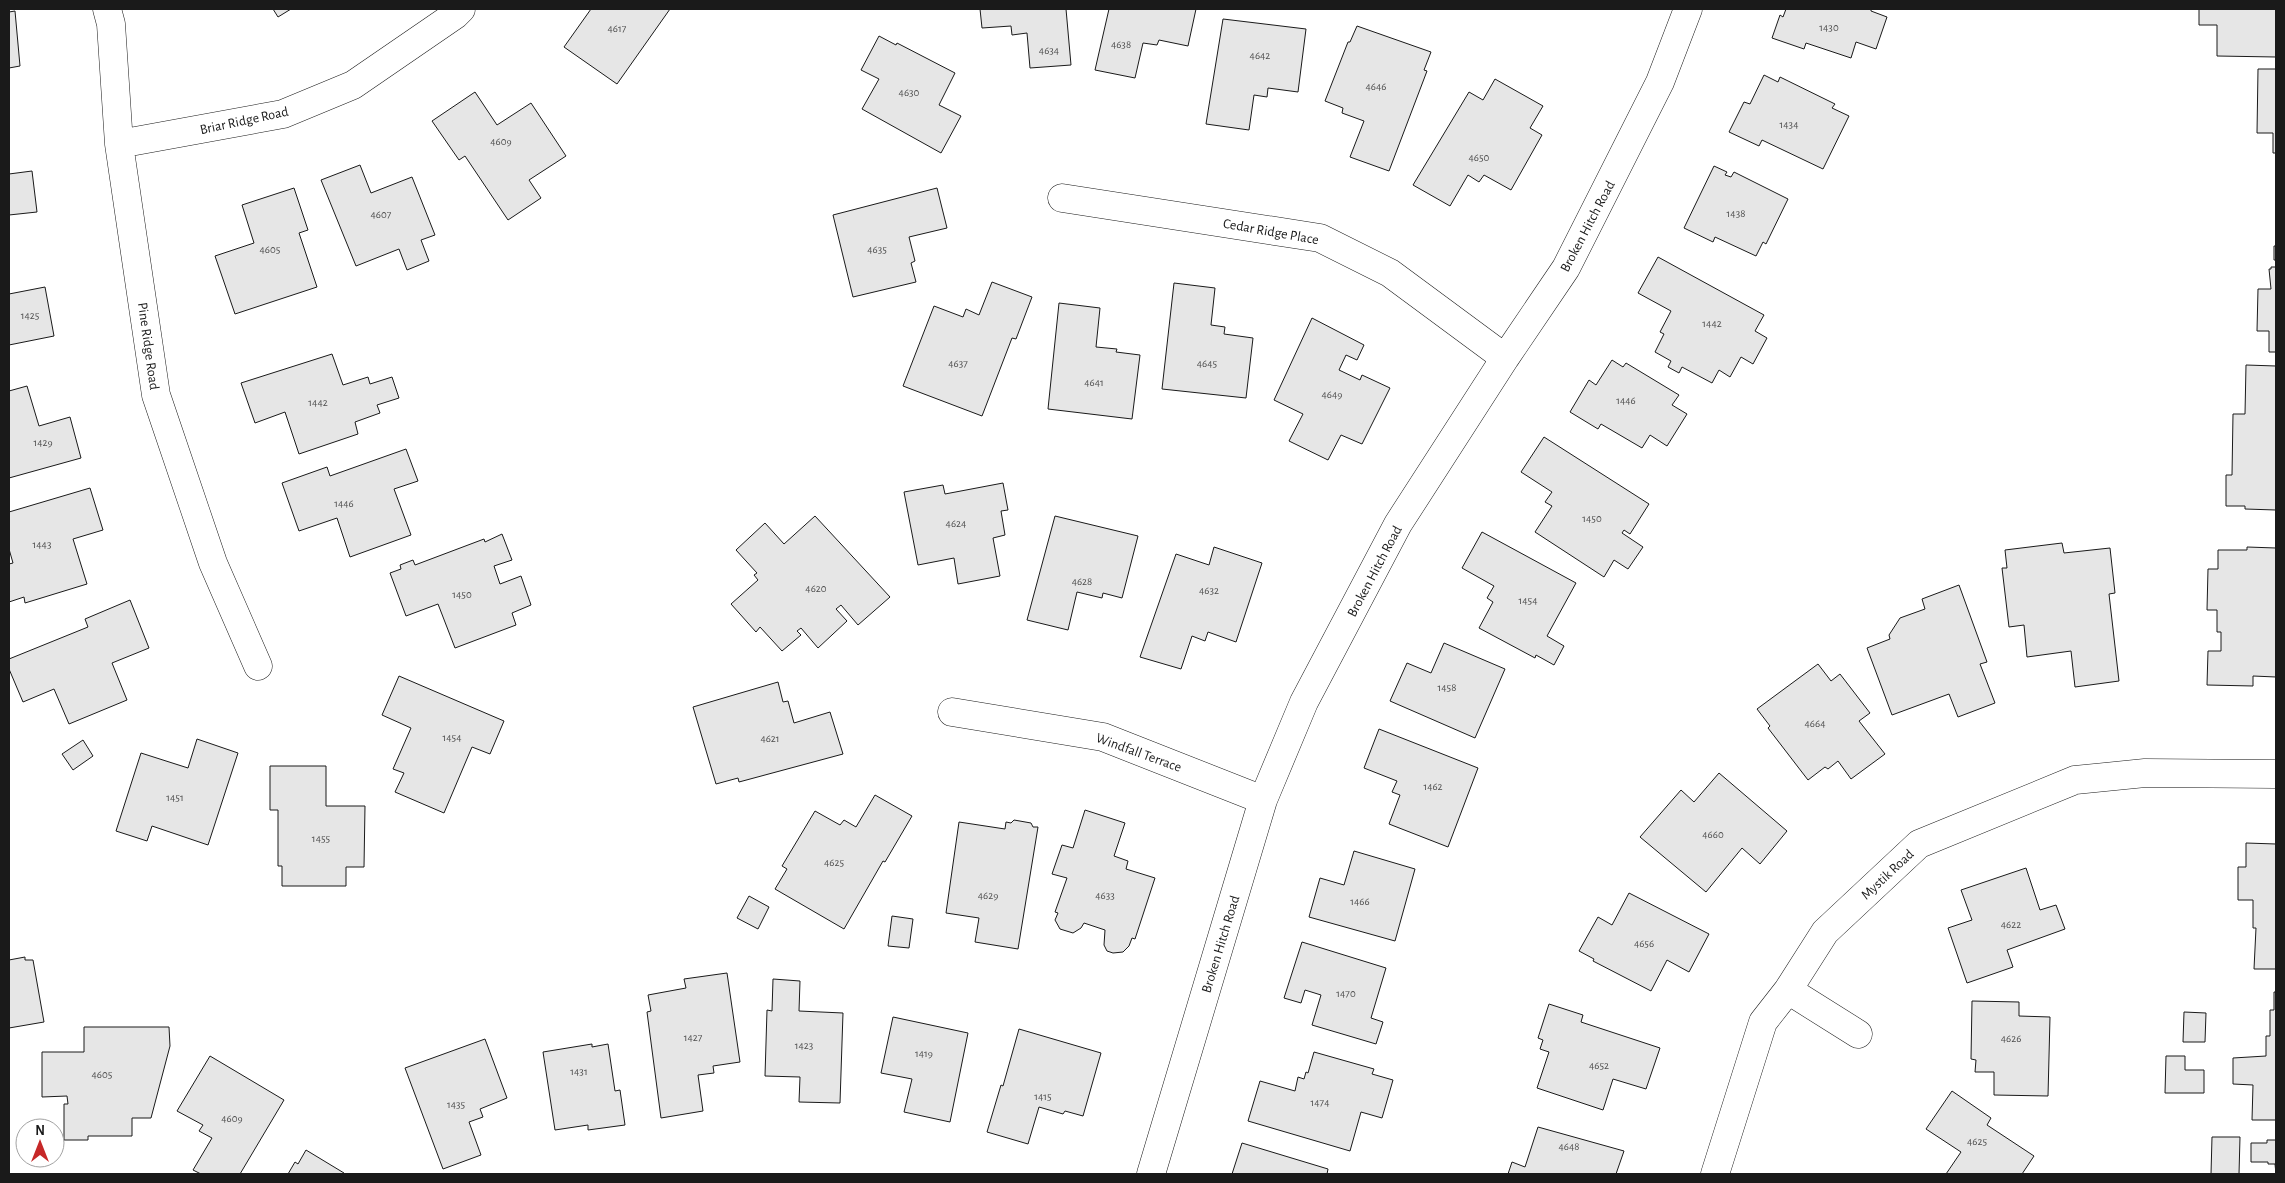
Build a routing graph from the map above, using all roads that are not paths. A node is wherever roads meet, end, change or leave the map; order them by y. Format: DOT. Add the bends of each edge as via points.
graph roads {
  1 [pos="107,9"];
  2 [pos="461,9"];
  3 [pos="1688,9"];
  4 [pos="119,144"];
  5 [pos="1062,198"];
  6 [pos="1505,358"];
  7 [pos="258,666"];
  8 [pos="952,712"];
  9 [pos="2276,774"];
  10 [pos="1263,800"];
  11 [pos="1788,990"];
  12 [pos="1858,1034"];
  13 [pos="1152,1174"];
  14 [pos="1715,1174"];
  1 -- 4 [label="street, Pine Ridge Road" via="111,24"];
  2 -- 4 [label="street, Briar Ridge Road" via="353,85 283,114"];
  3 -- 6 [label="street, Broken Hitch Road" via="1660,82 1566,268"];
  4 -- 7 [label="street, Pine Ridge Road" via="156,395 213,563"];
  5 -- 6 [label="street, Cedar Ridge Place" via="1320,238 1390,273"];
  6 -- 10 [label="street, Broken Hitch Road" via="1398,524 1304,702"];
  8 -- 10 [label="street, Windfall Terrace" via="1103,736"];
  9 -- 11 [label="street, Mystik Road" via="2145,773 2075,780 1919,844 1825,932"];
  10 -- 13 [label="street, Broken Hitch Road"];
  11 -- 12 [label="street"];
  11 -- 14 [label="street, Mystik Road" via="1763,1022"];
}
